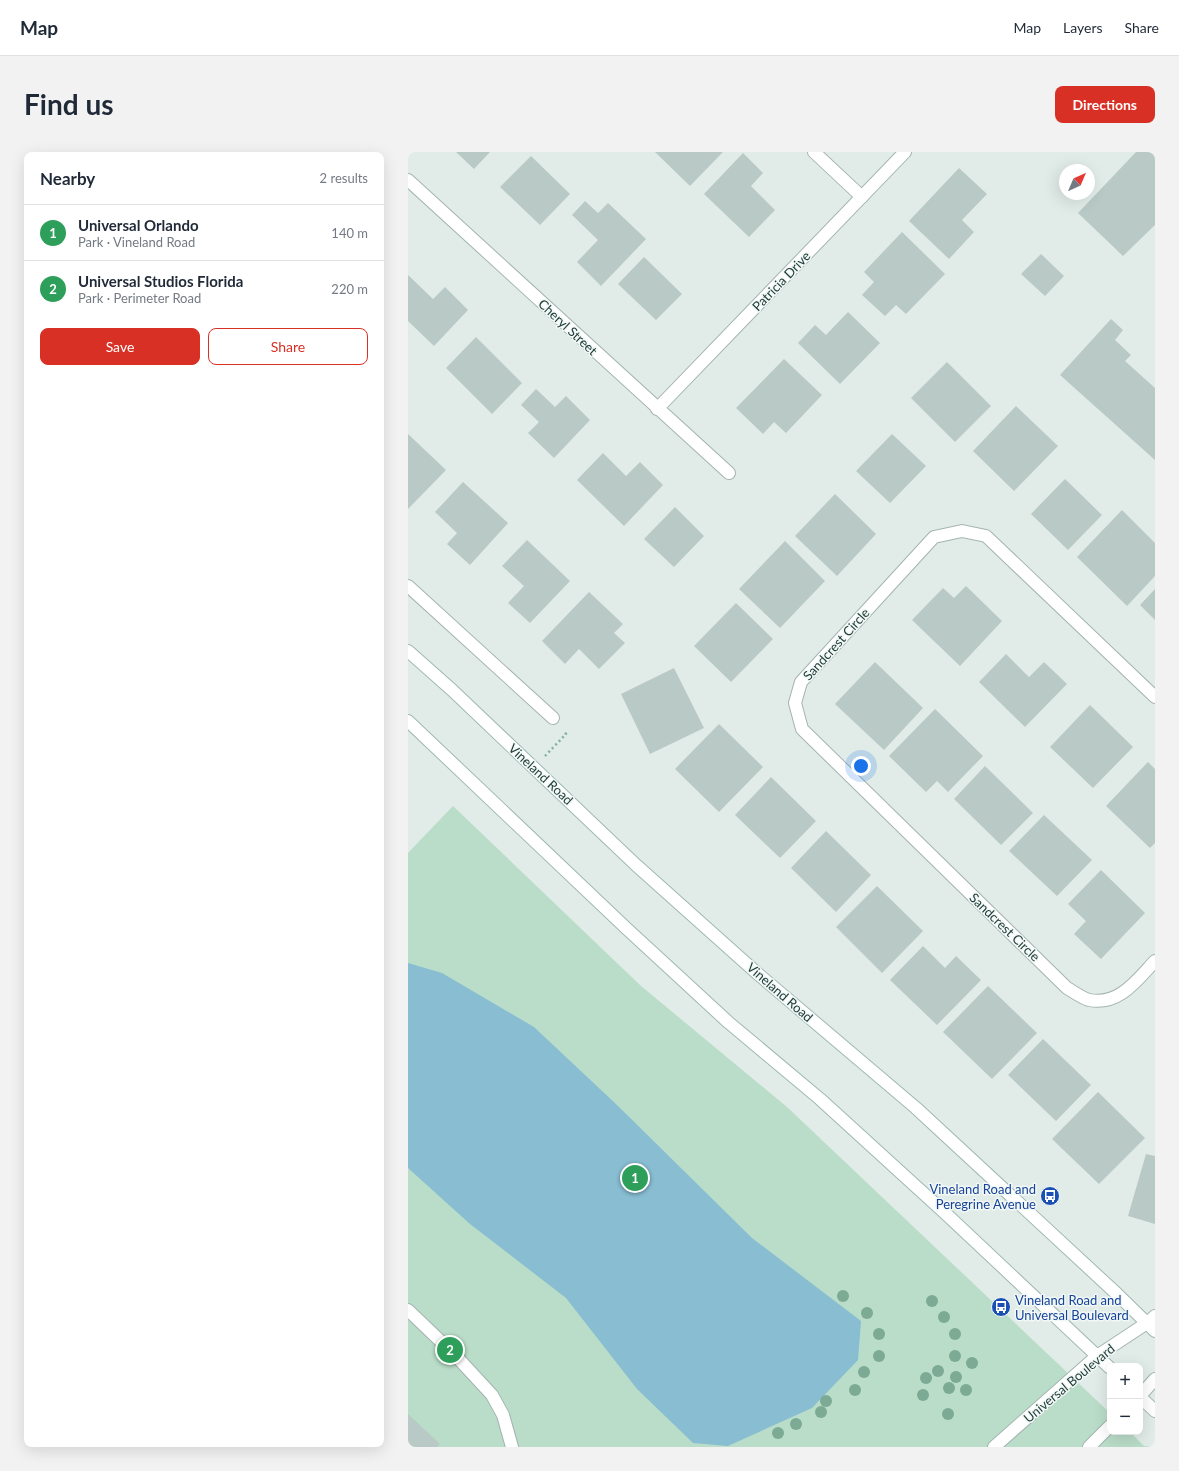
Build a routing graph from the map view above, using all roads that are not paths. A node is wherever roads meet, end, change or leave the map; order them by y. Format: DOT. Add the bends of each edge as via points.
graph roads {
  1 [pos="814,152"];
  2 [pos="905,152"];
  3 [pos="408,180"];
  4 [pos="862,197"];
  5 [pos="658,409"];
  6 [pos="729,473"];
  7 [pos="408,586"];
  8 [pos="408,651"];
  9 [pos="1155,697"];
  10 [pos="553,718"];
  11 [pos="408,720"];
  12 [pos="1155,961"];
  13 [pos="408,1310"];
  14 [pos="1152,1323"];
  15 [pos="1097,1356"];
  16 [pos="1107,1365"];
  17 [pos="1155,1379"];
  18 [pos="1143,1393"];
  19 [pos="1142,1399"];
  20 [pos="1155,1411"];
  21 [pos="1107,1429"];
  22 [pos="512,1447"];
  23 [pos="994,1447"];
  24 [pos="1089,1447"];
  1 -- 4 [label="street"];
  2 -- 4 [label="street, Patricia Drive"];
  3 -- 5 [label="street, Cheryl Street"];
  4 -- 5 [label="street, Patricia Drive"];
  5 -- 6 [label="street, Cheryl Street"];
  7 -- 10 [label="street"];
  8 -- 14 [label="street, Vineland Road" via="636,865 758,974 916,1108 1117,1294"];
  9 -- 12 [label="street, Sandcrest Circle" via="986,536 962,530 934,537 801,682 795,703 802,729 1067,988 1089,1000 1109,1000 1127,991"];
  11 -- 15 [label="street" via="626,928 728,1022 820,1099"];
  13 -- 22 [label="street" via="492,1395 503,1415"];
  14 -- 15 [label="street, Universal Boulevard"];
  15 -- 16 [label="street"];
  15 -- 23 [label="street, Universal Boulevard"];
  17 -- 18 [label="street"];
  19 -- 20 [label="street"];
  21 -- 24 [label="street"];
}
